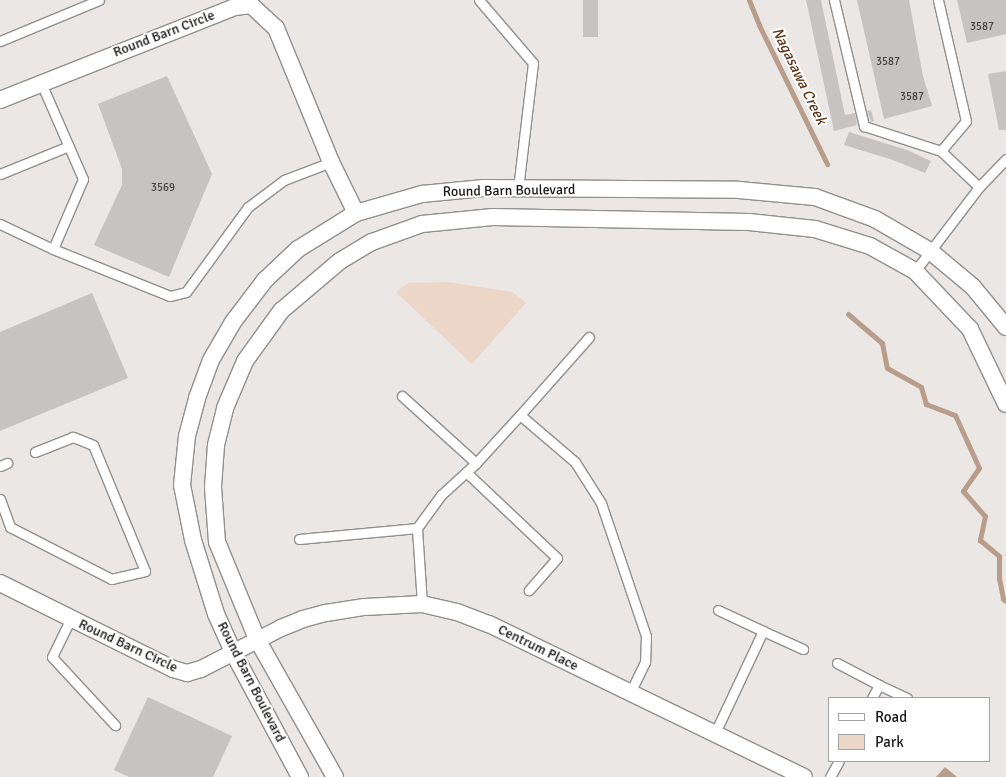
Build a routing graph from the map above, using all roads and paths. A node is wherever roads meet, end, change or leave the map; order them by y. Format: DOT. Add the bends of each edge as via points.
graph roads {
  1 [pos="99,0"];
  2 [pos="478,0"];
  3 [pos="834,0"];
  4 [pos="938,0"];
  5 [pos="251,3"];
  6 [pos="0,41"];
  7 [pos="41,83"];
  8 [pos="0,100"];
  9 [pos="69,146"];
  10 [pos="941,151"];
  11 [pos="1006,159"];
  12 [pos="331,162"];
  13 [pos="0,174"];
  14 [pos="979,187"];
  15 [pos="518,188"];
  16 [pos="356,213"];
  17 [pos="0,224"];
  18 [pos="53,249"];
  19 [pos="930,251"];
  20 [pos="916,271"];
  21 [pos="1006,327"];
  22 [pos="589,337"];
  23 [pos="402,396"];
  24 [pos="1006,404"];
  25 [pos="520,415"];
  26 [pos="35,452"];
  27 [pos="476,463"];
  28 [pos="466,472"];
  29 [pos="0,499"];
  30 [pos="417,528"];
  31 [pos="299,539"];
  32 [pos="0,583"];
  33 [pos="529,590"];
  34 [pos="422,604"];
  35 [pos="718,610"];
  36 [pos="71,618"];
  37 [pos="763,631"];
  38 [pos="257,640"];
  39 [pos="802,649"];
  40 [pos="234,654"];
  41 [pos="837,663"];
  42 [pos="879,685"];
  43 [pos="630,693"];
  44 [pos="873,697"];
  45 [pos="905,697"];
  46 [pos="115,725"];
  47 [pos="714,735"];
  48 [pos="838,762"];
  49 [pos="300,777"];
  50 [pos="335,777"];
  51 [pos="804,777"];
  52 [pos="830,777"];
  1 -- 6 [label="lane"];
  2 -- 15 [label="lane" via="533,63"];
  3 -- 10 [label="lane" via="864,126"];
  4 -- 10 [label="lane" via="966,122"];
  5 -- 7 [label="street, Round Barn Circle"];
  5 -- 12 [label="street, Round Barn Circle" via="276,28"];
  7 -- 8 [label="street, Round Barn Circle"];
  7 -- 9 [label="lane"];
  9 -- 13 [label="lane"];
  9 -- 18 [label="lane" via="83,179"];
  10 -- 14 [label="lane"];
  11 -- 14 [label="lane"];
  12 -- 16 [label="street, Round Barn Circle"];
  12 -- 18 [label="lane" via="284,180 248,207 186,292 170,296"];
  14 -- 19 [label="lane"];
  15 -- 16 [label="street, Round Barn Boulevard" via="422,194"];
  15 -- 19 [label="street, Round Barn Boulevard" via="738,190 815,197 874,219"];
  16 -- 40 [label="street, Round Barn Boulevard" via="298,249 264,280 233,322 211,360 197,398 187,436 182,485 193,540 216,614"];
  17 -- 18 [label="lane"];
  19 -- 20 [label="lane"];
  19 -- 21 [label="street, Round Barn Boulevard" via="973,287"];
  20 -- 24 [label="street, Round Barn Boulevard" via="970,329"];
  20 -- 38 [label="street, Round Barn Boulevard" via="870,246 815,229 749,222 493,217 422,224 372,242 340,260 281,311 245,360 225,408 216,445 213,487 217,542"];
  22 -- 25 [label="lane"];
  23 -- 27 [label="lane"];
  25 -- 27 [label="lane"];
  25 -- 43 [label="lane" via="575,462 601,502 646,636 645,662"];
  26 -- 29 [label="lane" via="73,437 93,445 145,571 111,579 10,527"];
  27 -- 28 [label="lane"];
  28 -- 30 [label="lane" via="441,495"];
  28 -- 33 [label="lane" via="557,558"];
  30 -- 31 [label="lane"];
  30 -- 34 [label="lane"];
  32 -- 36 [label="street, Round Barn Circle"];
  34 -- 38 [label="street, Centrum Place" via="326,613 303,619"];
  34 -- 43 [label="street, Centrum Place" via="489,624"];
  35 -- 37 [label="lane"];
  36 -- 40 [label="street, Round Barn Circle" via="173,669 188,673"];
  36 -- 46 [label="lane" via="52,657"];
  37 -- 39 [label="lane"];
  37 -- 47 [label="lane"];
  38 -- 40 [label="street, Round Barn Circle"];
  38 -- 50 [label="street, Round Barn Boulevard"];
  40 -- 49 [label="street, Round Barn Boulevard"];
  41 -- 42 [label="lane"];
  42 -- 44 [label="lane"];
  42 -- 45 [label="lane"];
  43 -- 47 [label="street, Centrum Place"];
  47 -- 51 [label="street, Centrum Place"];
  48 -- 52 [label="lane"];
}
